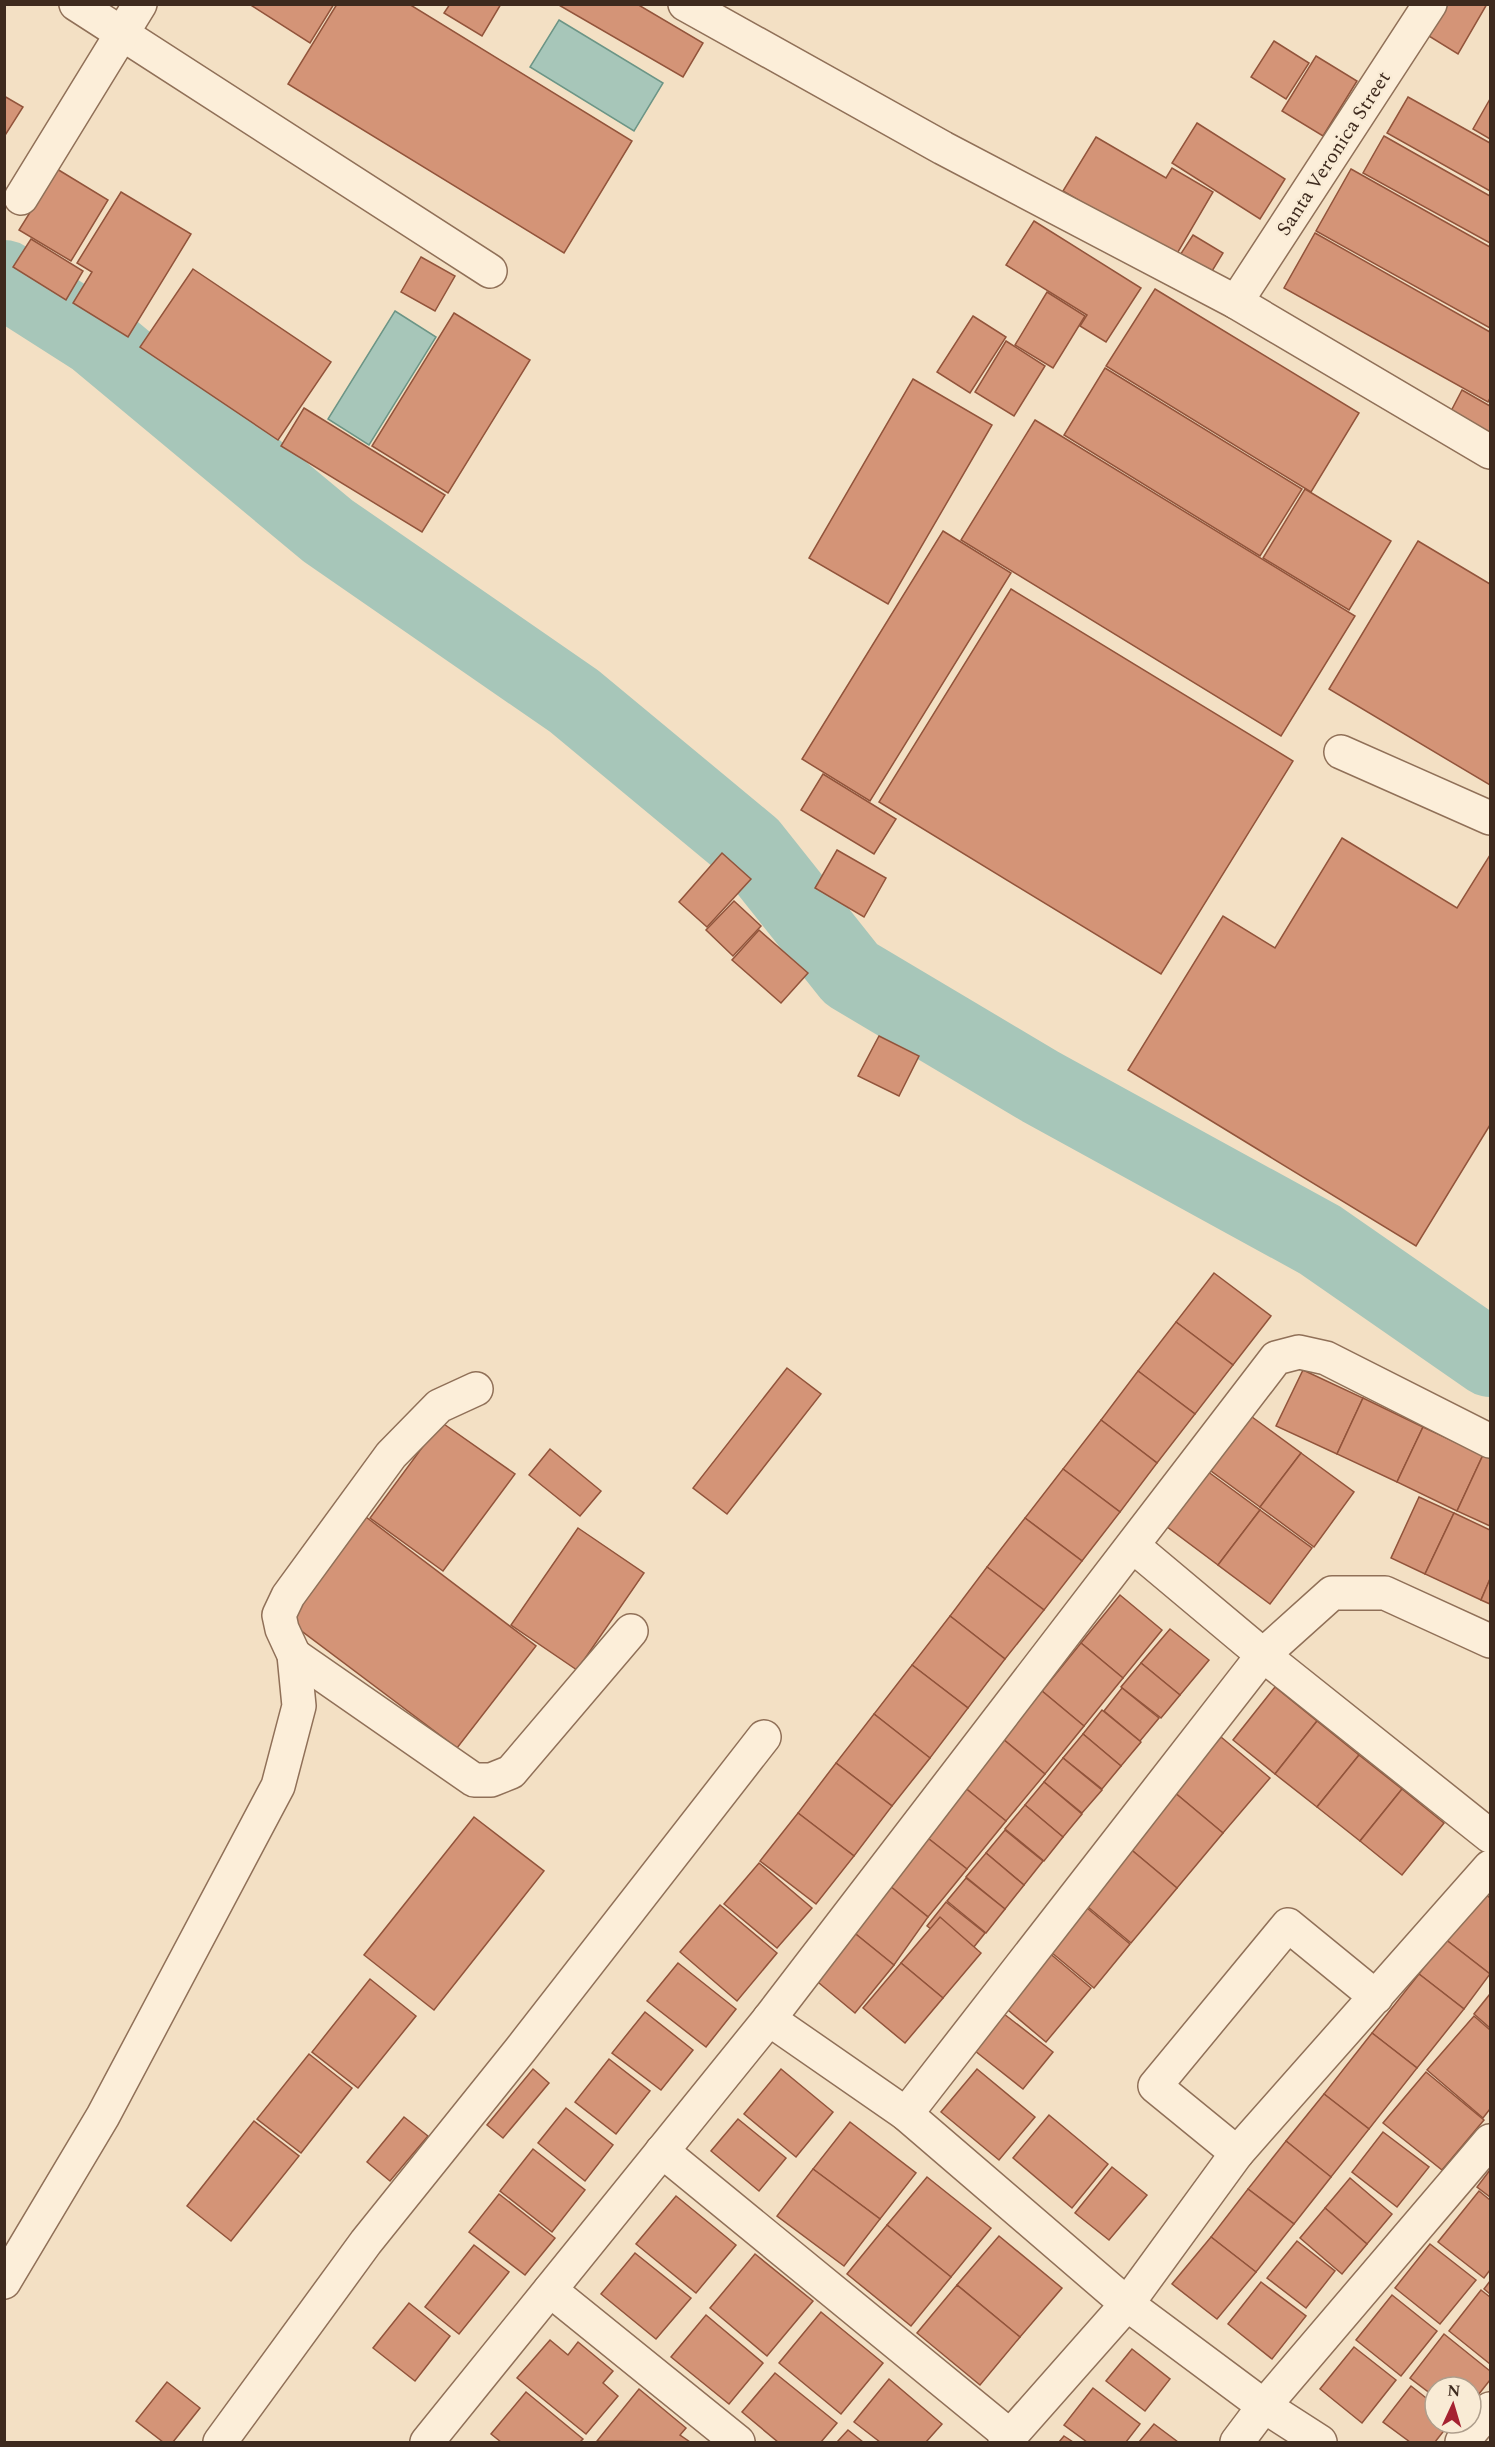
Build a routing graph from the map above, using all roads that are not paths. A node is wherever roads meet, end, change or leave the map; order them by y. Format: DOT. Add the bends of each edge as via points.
graph roads {
  1 [pos="76,4"];
  2 [pos="141,4"];
  3 [pos="685,4"];
  4 [pos="1430,4"];
  5 [pos="122,35"];
  6 [pos="21,198"];
  7 [pos="490,271"];
  8 [pos="1236,302"];
  9 [pos="1491,452"];
  10 [pos="1341,752"];
  11 [pos="1491,818"];
  12 [pos="476,1389"];
  13 [pos="1491,1441"];
  14 [pos="1132,1546"];
  15 [pos="631,1631"];
  16 [pos="1491,1641"];
  17 [pos="294,1655"];
  18 [pos="1263,1655"];
  19 [pos="764,1737"];
  20 [pos="1491,1836"];
  21 [pos="1491,1867"];
  22 [pos="1376,1997"];
  23 [pos="769,2019"];
  24 [pos="906,2114"];
  25 [pos="1491,2141"];
  26 [pos="662,2151"];
  27 [pos="1238,2153"];
  28 [pos="4,2282"];
  29 [pos="550,2290"];
  30 [pos="1127,2304"];
  31 [pos="1264,2406"];
  32 [pos="1491,2409"];
  33 [pos="441,2437"];
  34 [pos="1007,2439"];
  35 [pos="220,2442"];
  36 [pos="738,2442"];
  37 [pos="1237,2442"];
  38 [pos="1320,2442"];
  39 [pos="1462,2442"];
  1 -- 5 [label="street"];
  2 -- 5 [label="street"];
  3 -- 8 [label="street" via="943,148"];
  4 -- 8 [label="street, Santa Veronica Street"];
  5 -- 6 [label="street"];
  5 -- 7 [label="street"];
  8 -- 9 [label="street"];
  10 -- 11 [label="street"];
  12 -- 17 [label="street" via="440,1406 391,1455 288,1596 279,1615"];
  13 -- 14 [label="street" via="1326,1358 1299,1352 1276,1358"];
  14 -- 18 [label="street"];
  14 -- 23 [label="street"];
  15 -- 17 [label="street" via="511,1772 491,1780 474,1780"];
  16 -- 18 [label="street" via="1385,1593 1332,1593"];
  17 -- 28 [label="street" via="299,1706 278,1786 103,2116"];
  18 -- 20 [label="street"];
  18 -- 24 [label="street"];
  19 -- 35 [label="street" via="522,2049 366,2242"];
  21 -- 22 [label="street"];
  22 -- 27 [label="street"];
  22 -- 27 [label="street" via="1288,1925 1155,2086"];
  23 -- 24 [label="street"];
  23 -- 26 [label="street"];
  24 -- 30 [label="street"];
  25 -- 31 [label="street"];
  26 -- 29 [label="street"];
  26 -- 34 [label="street"];
  27 -- 30 [label="street"];
  29 -- 33 [label="street"];
  29 -- 36 [label="street"];
  30 -- 31 [label="street"];
  30 -- 34 [label="street"];
  31 -- 37 [label="street"];
  31 -- 38 [label="street"];
  32 -- 39 [label="street"];
}
